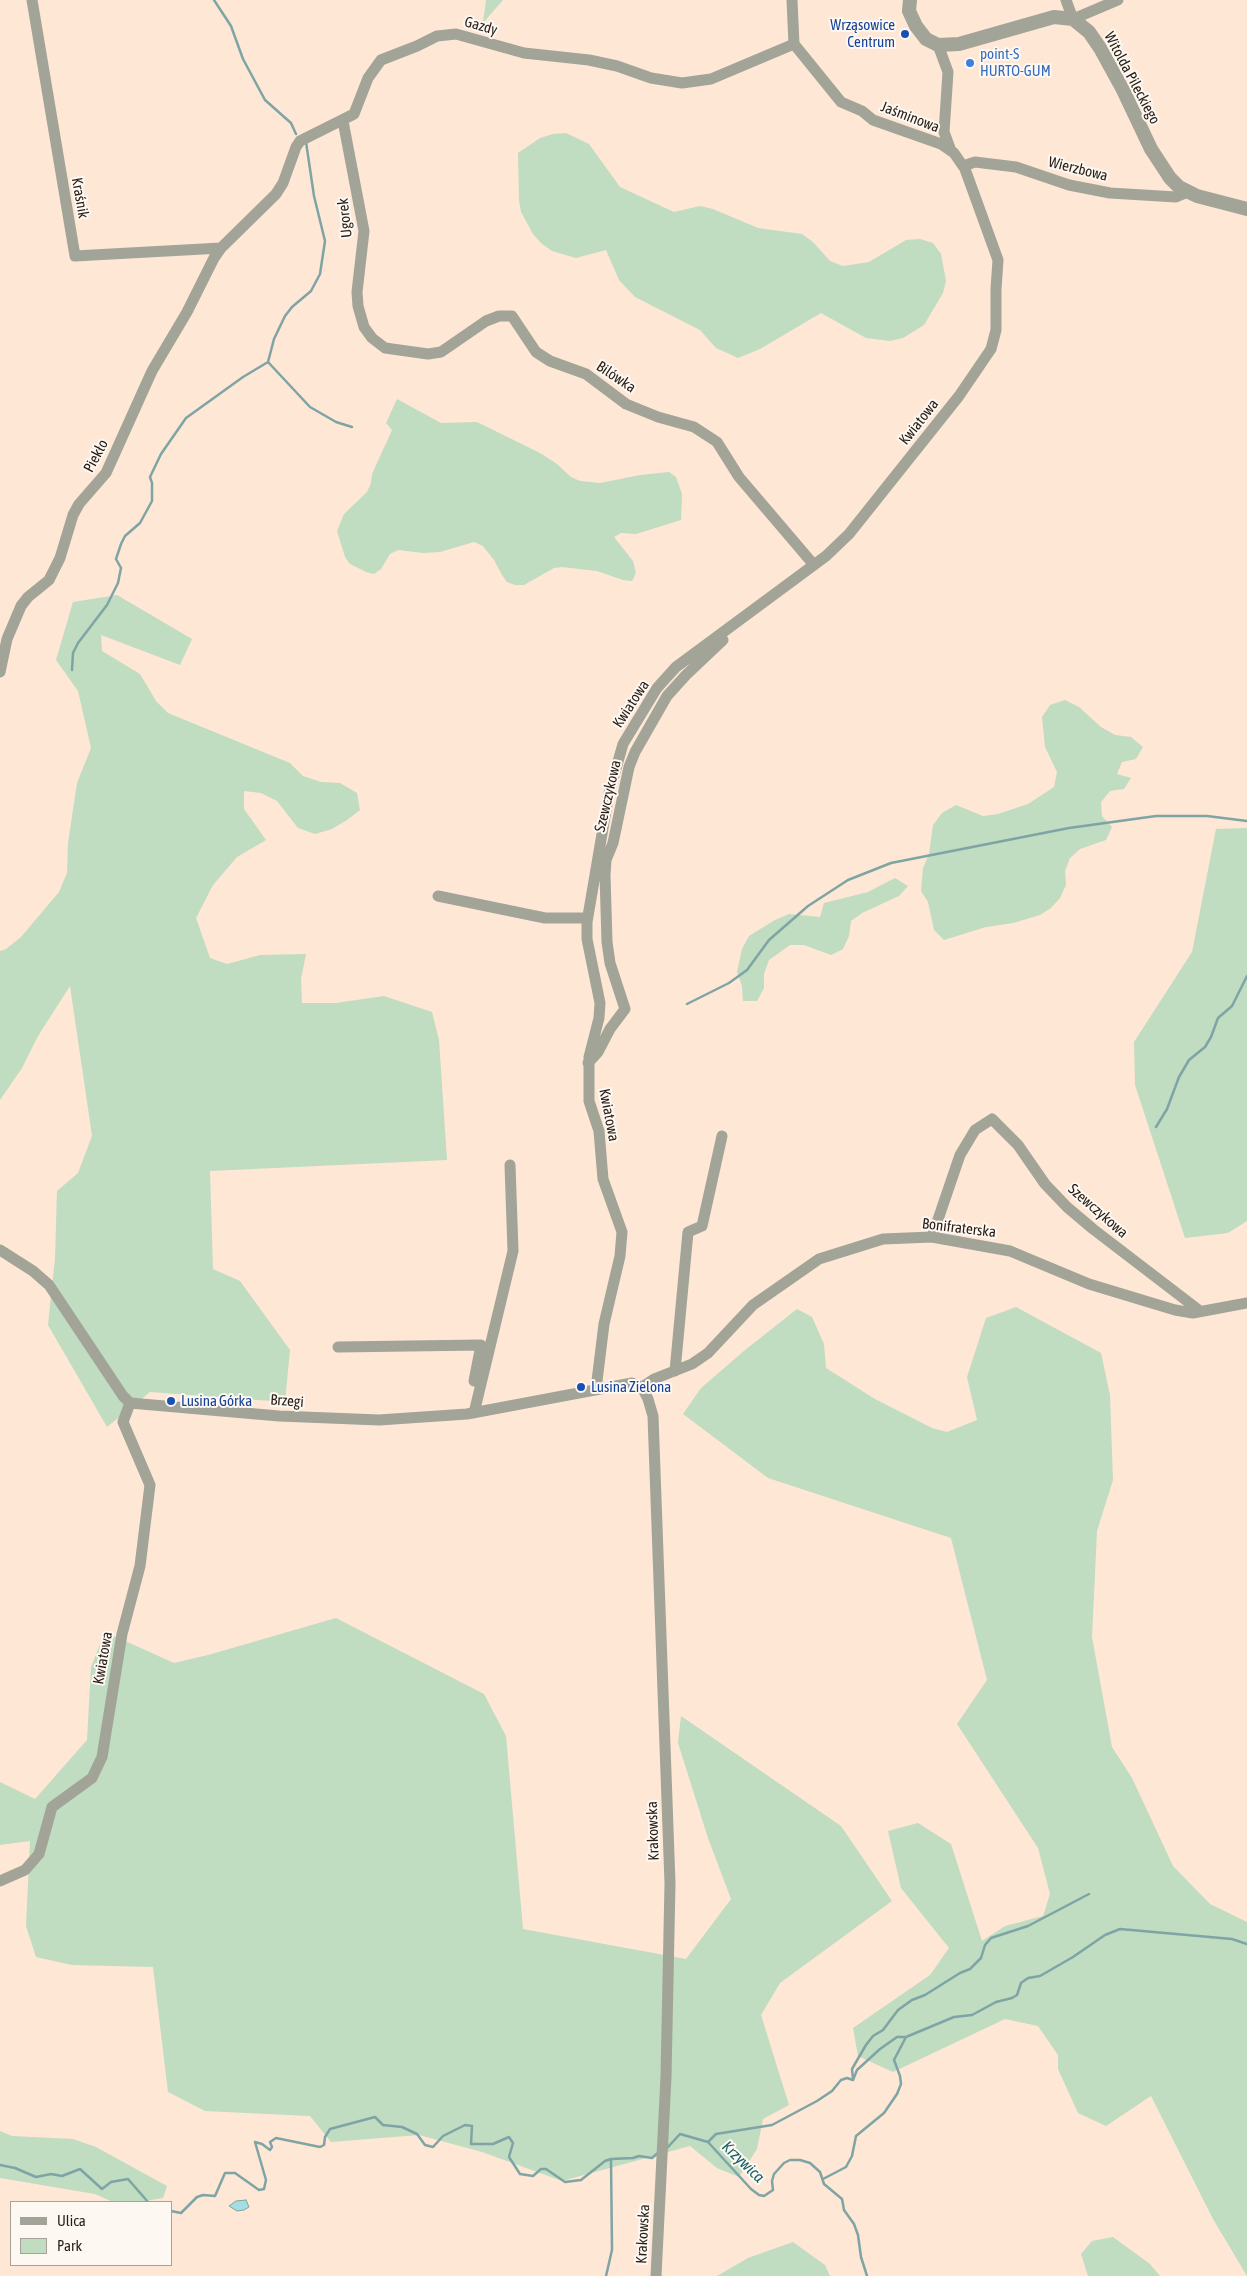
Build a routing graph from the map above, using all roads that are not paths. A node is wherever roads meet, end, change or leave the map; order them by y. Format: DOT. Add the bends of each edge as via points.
graph roads {
  1 [pos="32,0"];
  2 [pos="792,0"];
  3 [pos="910,0"];
  4 [pos="1066,0"];
  5 [pos="1118,0"];
  6 [pos="1073,19"];
  7 [pos="794,44"];
  8 [pos="938,45"];
  9 [pos="343,121"];
  10 [pos="951,151"];
  11 [pos="963,166"];
  12 [pos="1188,192"];
  13 [pos="1247,209"];
  14 [pos="221,248"];
  15 [pos="372,338"];
  16 [pos="814,565"];
  17 [pos="760,605"];
  18 [pos="3,639"];
  19 [pos="0,672"];
  20 [pos="438,896"];
  21 [pos="587,918"];
  22 [pos="588,1063"];
  23 [pos="722,1136"];
  24 [pos="510,1165"];
  25 [pos="932,1237"];
  26 [pos="0,1250"];
  27 [pos="1247,1303"];
  28 [pos="1200,1311"];
  29 [pos="338,1347"];
  30 [pos="675,1371"];
  31 [pos="642,1387"];
  32 [pos="596,1389"];
  33 [pos="130,1403"];
  34 [pos="470,1413"];
  35 [pos="0,1881"];
  36 [pos="656,2276"];
  1 -- 14 [label="street, Kraśnik" via="75,256"];
  2 -- 7 [label="street"];
  3 -- 8 [label="street" via="909,11 916,26 926,39"];
  4 -- 6 [label="street"];
  5 -- 6 [label="street"];
  6 -- 8 [label="street" via="1054,17 959,44"];
  6 -- 12 [label="street, Witolda Pileckiego" via="1089,32 1100,48 1159,163 1170,178"];
  7 -- 9 [label="street, Gazdy" via="711,79 682,83 651,78 617,66 524,53 448,34 381,60 374,66 354,114"];
  7 -- 10 [label="street, Jaśminowa" via="841,102 873,120 941,144"];
  8 -- 10 [label="street" via="948,72 944,132"];
  9 -- 14 [label="street, Gazdy" via="300,141 276,194"];
  9 -- 15 [label="street, Ugorek" via="364,231 356,292 364,326"];
  10 -- 11 [label="street, Jaśminowa"];
  11 -- 12 [label="street, Wierzbowa" via="975,162 1016,168 1069,185 1110,193 1176,197"];
  11 -- 16 [label="street, Kwiatowa" via="998,260 996,330 991,349 892,482 849,534"];
  12 -- 13 [label="street, Witolda Pileckiego"];
  14 -- 18 [label="street, Piekło" via="152,371 106,473 79,504 49,580 28,597"];
  15 -- 16 [label="street, Bilówka" via="385,348 428,354 441,352 486,321 498,316 512,316 536,352 550,361 586,374 626,404 694,427 717,442 739,477"];
  16 -- 17 [label="street, Kwiatowa"];
  17 -- 21 [label="street, Kwiatowa" via="676,668 658,688 623,744 609,793"];
  17 -- 22 [label="street, Szewczykowa" via="670,693 629,767 606,860 607,942 624,1009"];
  18 -- 19 [label="street, Piekło"];
  20 -- 21 [label="street" via="511,913 545,918"];
  21 -- 22 [label="street, Kwiatowa" via="587,940 600,1003"];
  22 -- 32 [label="street, Kwiatowa" via="589,1101 598,1131 603,1179 622,1232 620,1256 604,1324"];
  23 -- 30 [label="street" via="702,1226 688,1232"];
  24 -- 34 [label="street" via="513,1250"];
  25 -- 28 [label="street, Bonifraterska" via="1010,1250 1089,1284 1175,1310"];
  25 -- 28 [label="street, Szewczykowa" via="960,1154 975,1130 992,1118 1067,1206 1093,1230"];
  25 -- 30 [label="street, Bonifraterska" via="883,1239 819,1259 754,1304 708,1354"];
  26 -- 33 [label="street" via="34,1271 49,1285"];
  27 -- 28 [label="street, Bonifraterska"];
  29 -- 34 [label="street" via="481,1346"];
  30 -- 31 [label="street, Bonifraterska"];
  31 -- 32 [label="street, Brzegi" via="632,1383"];
  31 -- 36 [label="street, Krakowska" via="653,1416 670,1883 666,2077"];
  32 -- 34 [label="street, Brzegi"];
  33 -- 34 [label="street, Brzegi" via="279,1416 380,1420"];
  33 -- 35 [label="street, Kwiatowa" via="124,1422 150,1485 140,1566 122,1634 102,1757 92,1778 52,1807 39,1854 25,1870"];
}
